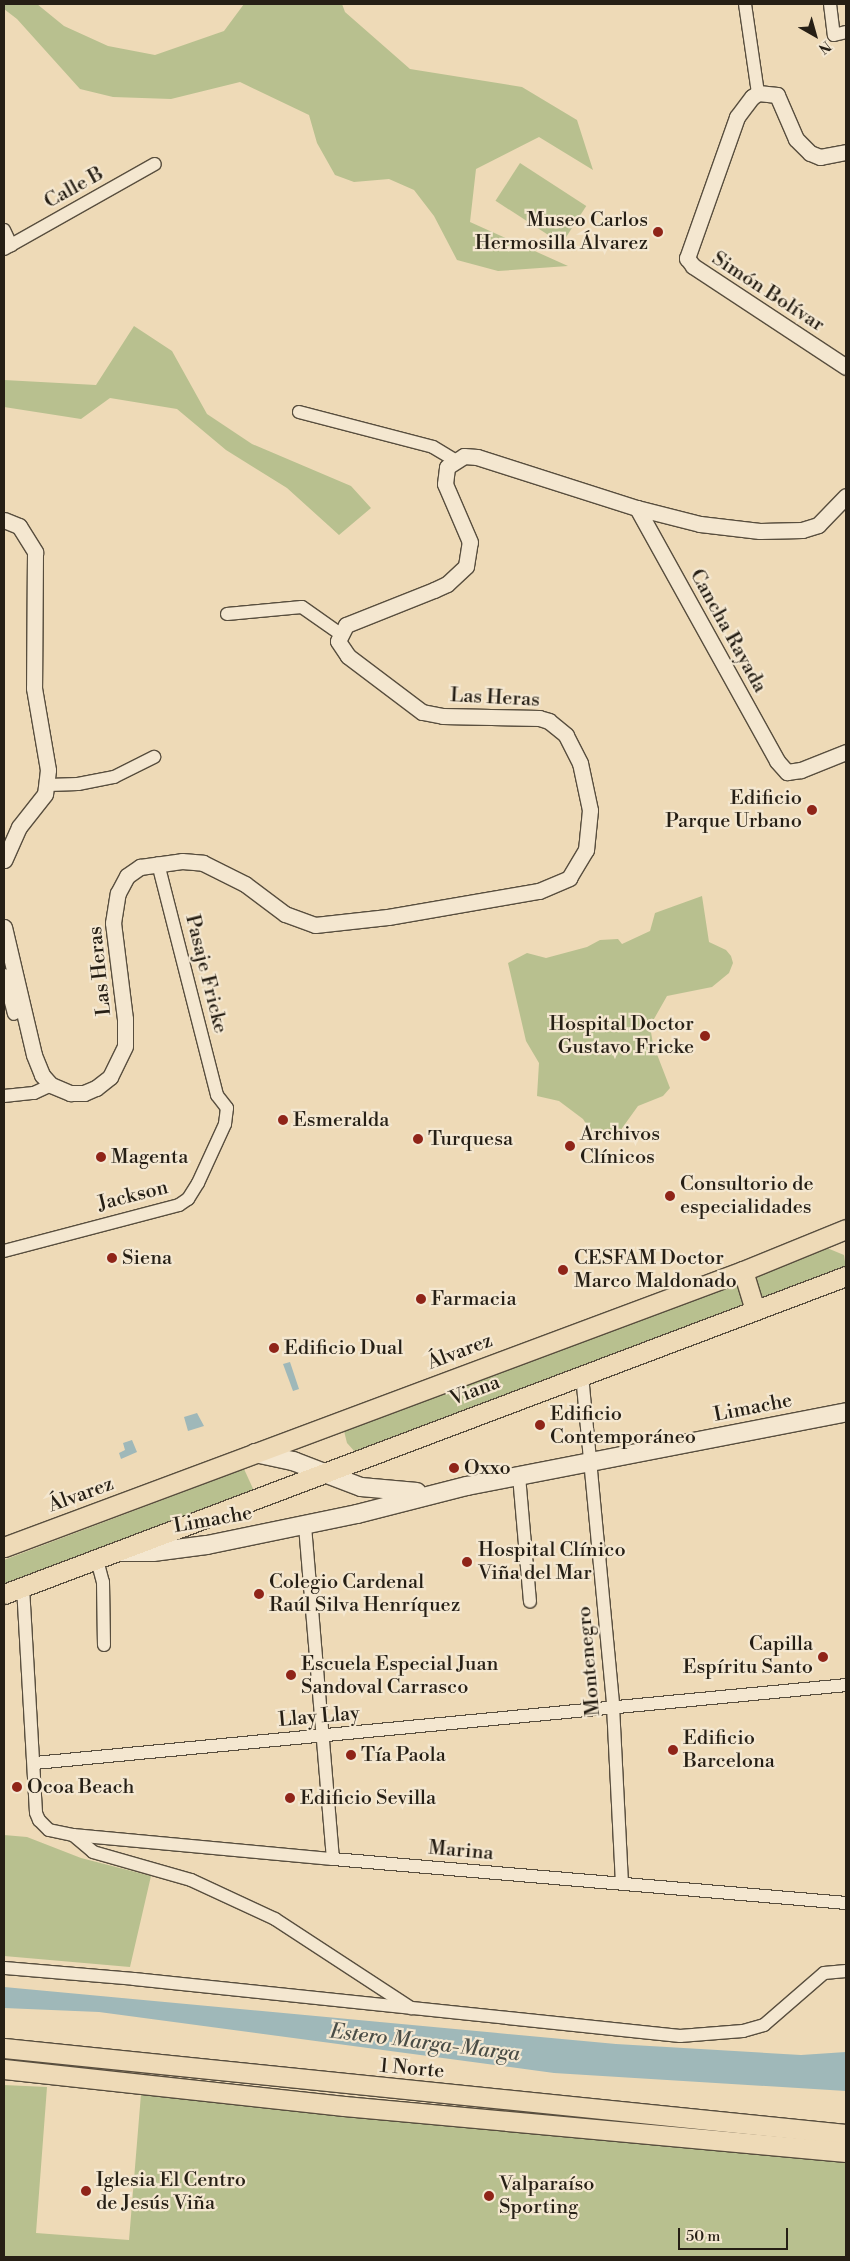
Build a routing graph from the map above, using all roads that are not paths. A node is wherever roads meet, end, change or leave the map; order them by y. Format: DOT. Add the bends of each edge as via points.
graph roads {
  1 [pos="745,4"];
  2 [pos="830,4"];
  3 [pos="846,32"];
  4 [pos="758,93"];
  5 [pos="846,152"];
  6 [pos="155,164"];
  7 [pos="4,230"];
  8 [pos="7,247"];
  9 [pos="846,367"];
  10 [pos="300,412"];
  11 [pos="455,460"];
  12 [pos="846,496"];
  13 [pos="637,508"];
  14 [pos="4,520"];
  15 [pos="227,614"];
  16 [pos="339,633"];
  17 [pos="846,752"];
  18 [pos="154,757"];
  19 [pos="48,785"];
  20 [pos="4,860"];
  21 [pos="158,863"];
  22 [pos="4,929"];
  23 [pos="4,976"];
  24 [pos="14,1014"];
  25 [pos="51,1085"];
  26 [pos="217,1095"];
  27 [pos="4,1096"];
  28 [pos="846,1229"];
  29 [pos="4,1250"];
  30 [pos="743,1271"];
  31 [pos="846,1276"];
  32 [pos="755,1310"];
  33 [pos="582,1375"];
  34 [pos="846,1412"];
  35 [pos="255,1453"];
  36 [pos="589,1463"];
  37 [pos="326,1472"];
  38 [pos="519,1476"];
  39 [pos="361,1487"];
  40 [pos="433,1493"];
  41 [pos="357,1514"];
  42 [pos="305,1526"];
  43 [pos="4,1547"];
  44 [pos="121,1552"];
  45 [pos="97,1560"];
  46 [pos="23,1587"];
  47 [pos="4,1594"];
  48 [pos="530,1602"];
  49 [pos="104,1645"];
  50 [pos="846,1685"];
  51 [pos="613,1706"];
  52 [pos="323,1736"];
  53 [pos="35,1763"];
  54 [pos="73,1835"];
  55 [pos="333,1859"];
  56 [pos="622,1884"];
  57 [pos="846,1902"];
  58 [pos="4,1968"];
  59 [pos="846,1971"];
  60 [pos="413,2010"];
  61 [pos="4,2048"];
  62 [pos="4,2069"];
  63 [pos="846,2138"];
  1 -- 4 [label="street"];
  2 -- 3 [label="street" via="834,35"];
  4 -- 5 [label="street" via="770,93 782,100 796,139 810,153 820,157"];
  4 -- 9 [label="street, Simón Bolívar" via="737,117 687,258 693,266"];
  6 -- 8 [label="street, Calle B"];
  7 -- 8 [label="street, Calle B"];
  10 -- 11 [label="street" via="433,447"];
  11 -- 13 [label="street" via="464,456 477,457"];
  11 -- 16 [label="street" via="447,467 445,484 467,529 470,555 466,566 447,584 359,618 346,624"];
  12 -- 13 [label="street" via="818,525 802,530 760,531 700,524"];
  13 -- 17 [label="street, Cancha Rayada" via="776,761 787,772 801,770"];
  14 -- 19 [label="street" via="19,526 36,552 34,688"];
  15 -- 16 [label="street" via="302,607"];
  16 -- 21 [label="street, Las Heras" via="338,641 348,656 422,712 443,716 539,718 558,726 574,745 590,810 588,843 580,864 569,878 539,891 388,917 315,925 285,914 220,870 203,863"];
  18 -- 19 [label="street" via="114,777 78,784"];
  19 -- 20 [label="street" via="41,801 10,843"];
  21 -- 25 [label="street, Las Heras" via="140,867 127,876 118,894 113,924 125,1019 125,1046 117,1065 110,1077 96,1088 84,1092 70,1093"];
  21 -- 26 [label="street, Pasaje Fricke"];
  22 -- 25 [label="street" via="34,1055 42,1075"];
  23 -- 24 [label="street"];
  25 -- 27 [label="street" via="34,1093"];
  26 -- 29 [label="street, Jackson" via="227,1108 225,1124 188,1199 179,1205"];
  28 -- 30 [label="main road, Álvarez"];
  30 -- 32 [label="main road"];
  30 -- 35 [label="main road, Álvarez"];
  31 -- 32 [label="main road, Viana"];
  32 -- 33 [label="main road, Viana"];
  33 -- 36 [label="street, Montenegro"];
  33 -- 37 [label="main road, Viana"];
  34 -- 36 [label="main road, Limache"];
  35 -- 37 [label="main road, Limache"];
  35 -- 43 [label="main road, Álvarez"];
  36 -- 38 [label="main road, Limache"];
  36 -- 51 [label="street, Montenegro"];
  37 -- 39 [label="main road, Limache"];
  37 -- 44 [label="main road, Viana"];
  38 -- 40 [label="main road, Limache"];
  38 -- 48 [label="street"];
  39 -- 40 [label="main road, Limache"];
  39 -- 41 [label="main road" via="363,1503"];
  40 -- 41 [label="main road, Limache"];
  41 -- 42 [label="main road, Limache"];
  42 -- 44 [label="main road, Limache" via="207,1545 153,1552"];
  42 -- 52 [label="street"];
  44 -- 45 [label="main road, Limache"];
  45 -- 46 [label="main road, Limache"];
  45 -- 49 [label="street" via="103,1582"];
  46 -- 47 [label="main road, Limache"];
  46 -- 53 [label="street, Marina"];
  50 -- 51 [label="street, Llay Llay"];
  51 -- 52 [label="street, Llay Llay"];
  51 -- 56 [label="street, Montenegro"];
  52 -- 53 [label="street, Llay Llay"];
  52 -- 55 [label="street"];
  53 -- 54 [label="street, Marina" via="38,1820 49,1830"];
  54 -- 55 [label="street, Marina"];
  54 -- 60 [label="street" via="93,1852 191,1880 275,1919"];
  55 -- 56 [label="street, Marina"];
  56 -- 57 [label="street, Marina"];
  58 -- 60 [label="street"];
  59 -- 60 [label="street" via="824,1973 764,2025 743,2031 680,2036 638,2034"];
  61 -- 63 [label="main road, 1 Norte"];
  62 -- 63 [label="main road" via="394,2111 791,2147"];
}
